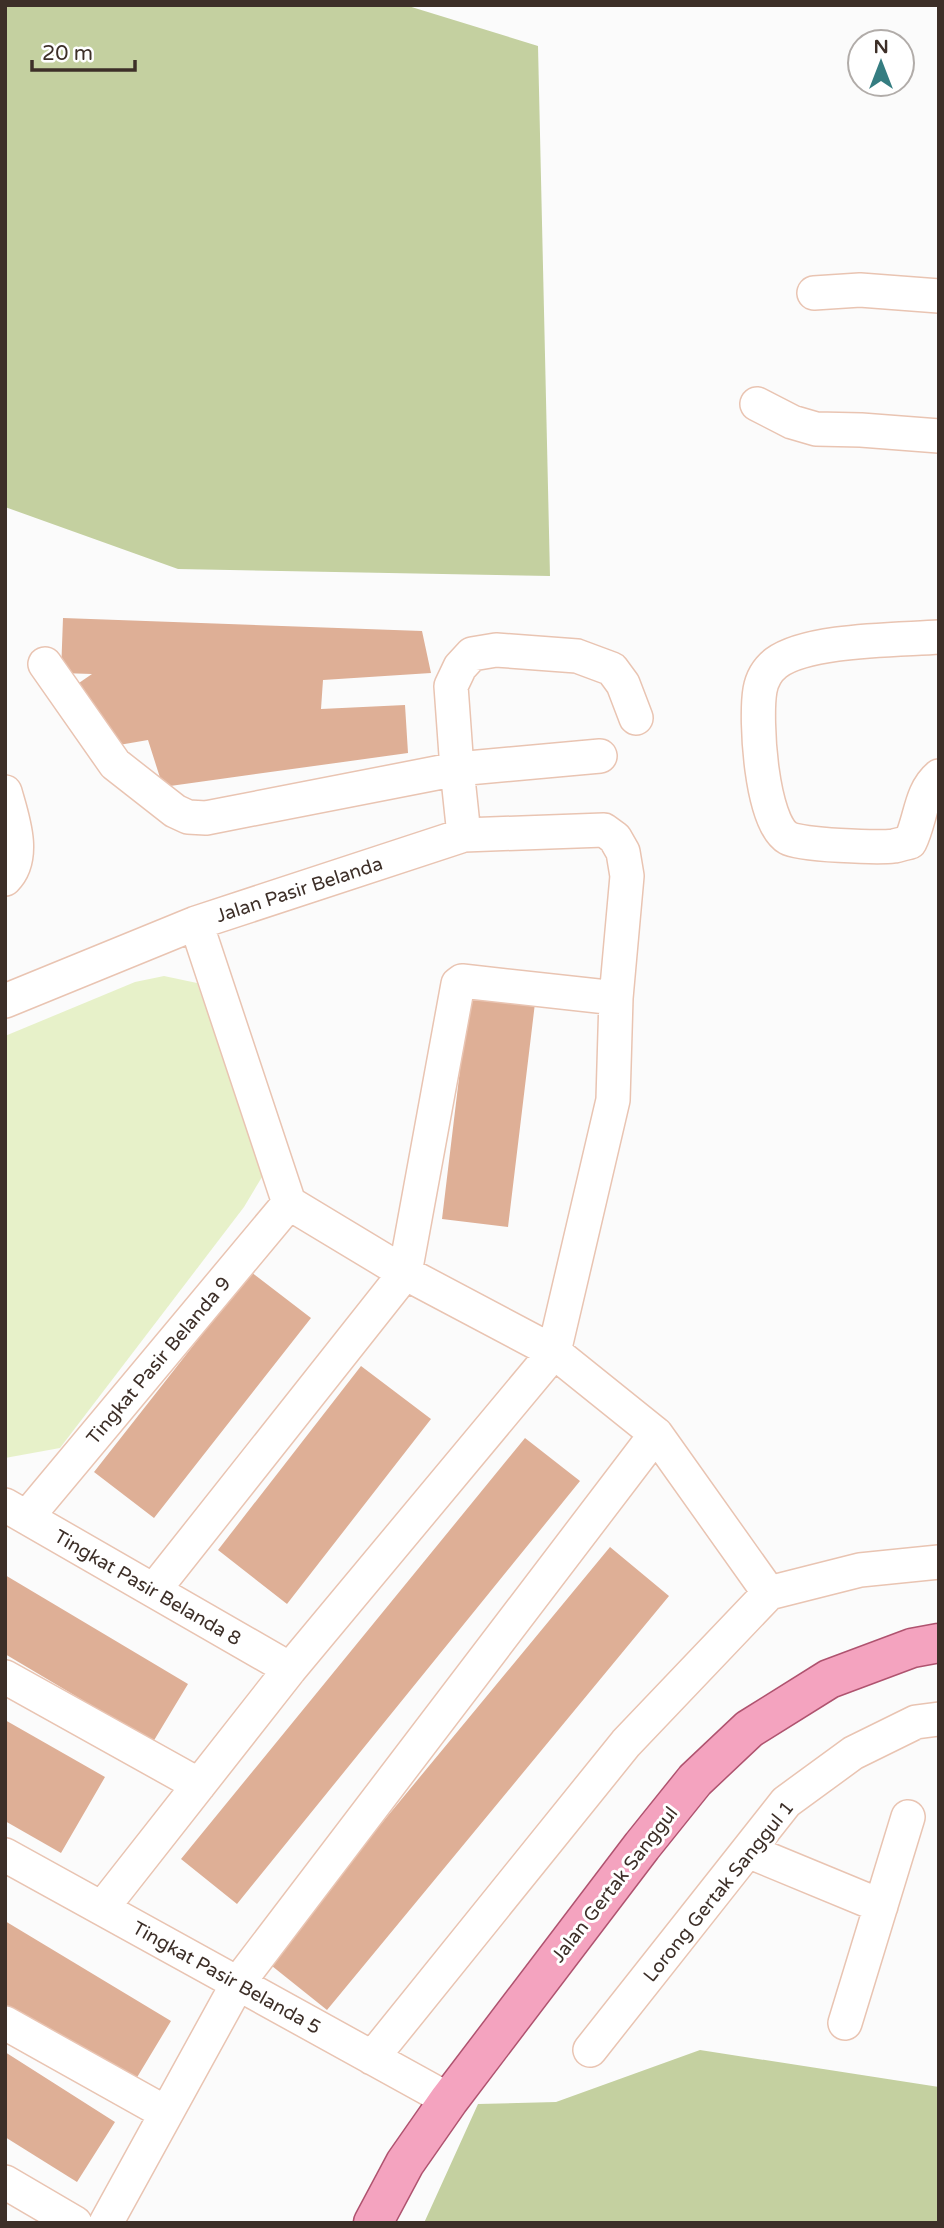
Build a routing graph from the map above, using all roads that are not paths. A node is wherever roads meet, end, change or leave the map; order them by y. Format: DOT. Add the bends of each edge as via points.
graph roads {
  1 [pos="814,293"];
  2 [pos="939,296"];
  3 [pos="757,404"];
  4 [pos="939,436"];
  5 [pos="939,637"];
  6 [pos="45,664"];
  7 [pos="636,718"];
  8 [pos="600,756"];
  9 [pos="457,769"];
  10 [pos="939,776"];
  11 [pos="5,792"];
  12 [pos="464,835"];
  13 [pos="5,879"];
  14 [pos="196,923"];
  15 [pos="616,998"];
  16 [pos="5,1002"];
  17 [pos="289,1203"];
  18 [pos="405,1273"];
  19 [pos="554,1352"];
  20 [pos="656,1434"];
  21 [pos="16,1511"];
  22 [pos="939,1562"];
  23 [pos="154,1590"];
  24 [pos="769,1593"];
  25 [pos="939,1643"];
  26 [pos="290,1669"];
  27 [pos="5,1678"];
  28 [pos="939,1719"];
  29 [pos="199,1785"];
  30 [pos="908,1816"];
  31 [pos="748,1851"];
  32 [pos="5,1855"];
  33 [pos="881,1906"];
  34 [pos="103,1908"];
  35 [pos="238,1983"];
  36 [pos="845,2023"];
  37 [pos="5,2024"];
  38 [pos="590,2050"];
  39 [pos="372,2058"];
  40 [pos="449,2099"];
  41 [pos="166,2113"];
  42 [pos="5,2182"];
  43 [pos="75,2223"];
  44 [pos="106,2223"];
  45 [pos="373,2223"];
  1 -- 2 [label="street" via="860,290"];
  3 -- 4 [label="street" via="816,429"];
  5 -- 10 [label="street" via="808,650 779,661 766,672 760,690 767,803 773,821 787,838 803,843 893,846 910,842 926,792"];
  6 -- 9 [label="street" via="115,764 188,817 206,818"];
  7 -- 9 [label="street" via="612,669 577,656 496,650 472,654 451,687"];
  8 -- 9 [label="street"];
  9 -- 12 [label="street"];
  11 -- 13 [label="street" via="17,836"];
  12 -- 14 [label="street, Jalan Pasir Belanda"];
  12 -- 15 [label="street, Jalan Pasir Belanda" via="604,830 615,838 627,876"];
  14 -- 16 [label="street, Jalan Pasir Belanda"];
  14 -- 17 [label="street"];
  15 -- 18 [label="street" via="458,984"];
  15 -- 19 [label="street" via="613,1100"];
  17 -- 18 [label="street"];
  17 -- 21 [label="street, Tingkat Pasir Belanda 9"];
  18 -- 19 [label="street"];
  18 -- 23 [label="street"];
  19 -- 20 [label="street"];
  19 -- 26 [label="street"];
  20 -- 24 [label="street"];
  20 -- 35 [label="street"];
  21 -- 23 [label="street, Tingkat Pasir Belanda 8"];
  22 -- 24 [label="street" via="860,1570"];
  23 -- 26 [label="street, Tingkat Pasir Belanda 8"];
  24 -- 39 [label="street" via="626,1743"];
  25 -- 40 [label="main road, Jalan Gertak Sanggul" via="912,1648 829,1679 749,1728 695,1780"];
  26 -- 29 [label="street"];
  27 -- 29 [label="street"];
  28 -- 31 [label="street, Lorong Gertak Sanggul 1" via="916,1722 853,1753 786,1802"];
  29 -- 34 [label="street"];
  30 -- 33 [label="street"];
  31 -- 33 [label="street"];
  31 -- 38 [label="street, Lorong Gertak Sanggul 1"];
  32 -- 34 [label="street, Tingkat Pasir Belanda 5"];
  33 -- 36 [label="street"];
  34 -- 35 [label="street, Tingkat Pasir Belanda 5"];
  35 -- 39 [label="street, Tingkat Pasir Belanda 5"];
  35 -- 41 [label="street"];
  37 -- 41 [label="street"];
  39 -- 40 [label="street, Tingkat Pasir Belanda 5"];
  40 -- 45 [label="main road, Jalan Gertak Sanggul" via="405,2163"];
  41 -- 44 [label="street"];
  42 -- 43 [label="street"];
}
